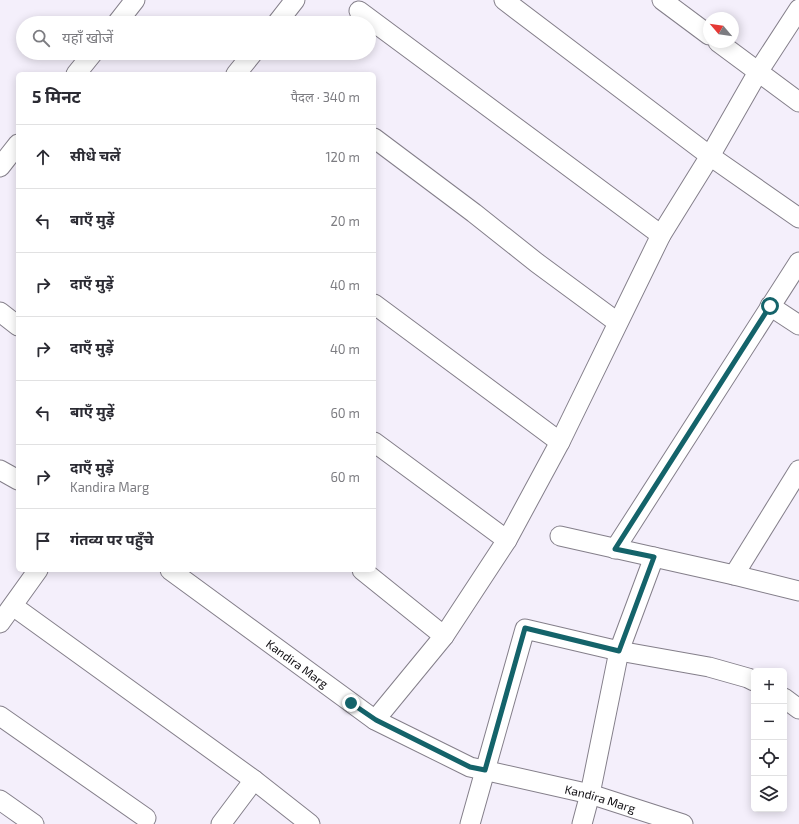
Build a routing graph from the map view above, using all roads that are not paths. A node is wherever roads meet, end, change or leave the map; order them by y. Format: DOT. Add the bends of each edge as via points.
graph roads {
  1 [pos="135,0"];
  2 [pos="295,0"];
  3 [pos="504,0"];
  4 [pos="662,0"];
  5 [pos="799,9"];
  6 [pos="359,11"];
  7 [pos="122,16"];
  8 [pos="282,16"];
  9 [pos="366,16"];
  10 [pos="376,24"];
  11 [pos="703,31"];
  12 [pos="726,48"];
  13 [pos="247,60"];
  14 [pos="238,72"];
  15 [pos="758,72"];
  16 [pos="799,102"];
  17 [pos="376,140"];
  18 [pos="16,147"];
  19 [pos="710,156"];
  20 [pos="6,162"];
  21 [pos="799,218"];
  22 [pos="661,235"];
  23 [pos="799,262"];
  24 [pos="376,305"];
  25 [pos="770,306"];
  26 [pos="0,312"];
  27 [pos="618,322"];
  28 [pos="16,324"];
  29 [pos="799,325"];
  30 [pos="560,442"];
  31 [pos="376,443"];
  32 [pos="0,470"];
  33 [pos="799,470"];
  34 [pos="16,479"];
  35 [pos="560,536"];
  36 [pos="507,540"];
  37 [pos="615,549"];
  38 [pos="654,557"];
  39 [pos="37,572"];
  40 [pos="173,572"];
  41 [pos="364,572"];
  42 [pos="734,575"];
  43 [pos="799,591"];
  44 [pos="13,606"];
  45 [pos="0,623"];
  46 [pos="444,636"];
  47 [pos="619,651"];
  48 [pos="751,680"];
  49 [pos="787,700"];
  50 [pos="799,709"];
  51 [pos="0,716"];
  52 [pos="376,720"];
  53 [pos="485,770"];
  54 [pos="254,780"];
  55 [pos="590,794"];
  56 [pos="0,800"];
  57 [pos="146,818"];
  58 [pos="34,824"];
  59 [pos="221,824"];
  60 [pos="310,824"];
  61 [pos="470,824"];
  62 [pos="582,824"];
  63 [pos="684,824"];
  1 -- 7 [label="street"];
  2 -- 8 [label="street"];
  3 -- 19 [label="street"];
  4 -- 11 [label="street"];
  5 -- 15 [label="street"];
  6 -- 9 [label="street"];
  10 -- 22 [label="street"];
  12 -- 15 [label="street"];
  13 -- 14 [label="street"];
  15 -- 16 [label="street"];
  15 -- 19 [label="street"];
  17 -- 27 [label="street"];
  18 -- 20 [label="street"];
  19 -- 21 [label="street"];
  19 -- 22 [label="street"];
  22 -- 27 [label="street"];
  23 -- 25 [label="street"];
  24 -- 30 [label="street"];
  25 -- 29 [label="street"];
  25 -- 37 [label="street"];
  26 -- 28 [label="street"];
  27 -- 30 [label="street"];
  30 -- 36 [label="street"];
  31 -- 36 [label="street"];
  32 -- 34 [label="street"];
  33 -- 42 [label="street"];
  35 -- 37 [label="street"];
  36 -- 46 [label="street"];
  37 -- 38 [label="street"];
  38 -- 42 [label="street"];
  38 -- 47 [label="street"];
  39 -- 44 [label="street"];
  40 -- 52 [label="street, Kandira Marg"];
  41 -- 46 [label="street"];
  42 -- 43 [label="street"];
  44 -- 45 [label="street"];
  44 -- 54 [label="street"];
  46 -- 52 [label="street"];
  47 -- 48 [label="street" via="708,667"];
  47 -- 53 [label="street" via="525,628"];
  47 -- 55 [label="street"];
  49 -- 50 [label="street"];
  51 -- 57 [label="street"];
  52 -- 53 [label="street, Kandira Marg" via="470,767"];
  53 -- 55 [label="street, Kandira Marg"];
  53 -- 61 [label="street"];
  54 -- 59 [label="street"];
  54 -- 60 [label="street"];
  55 -- 62 [label="street"];
  55 -- 63 [label="street, Kandira Marg"];
  56 -- 58 [label="street"];
}
